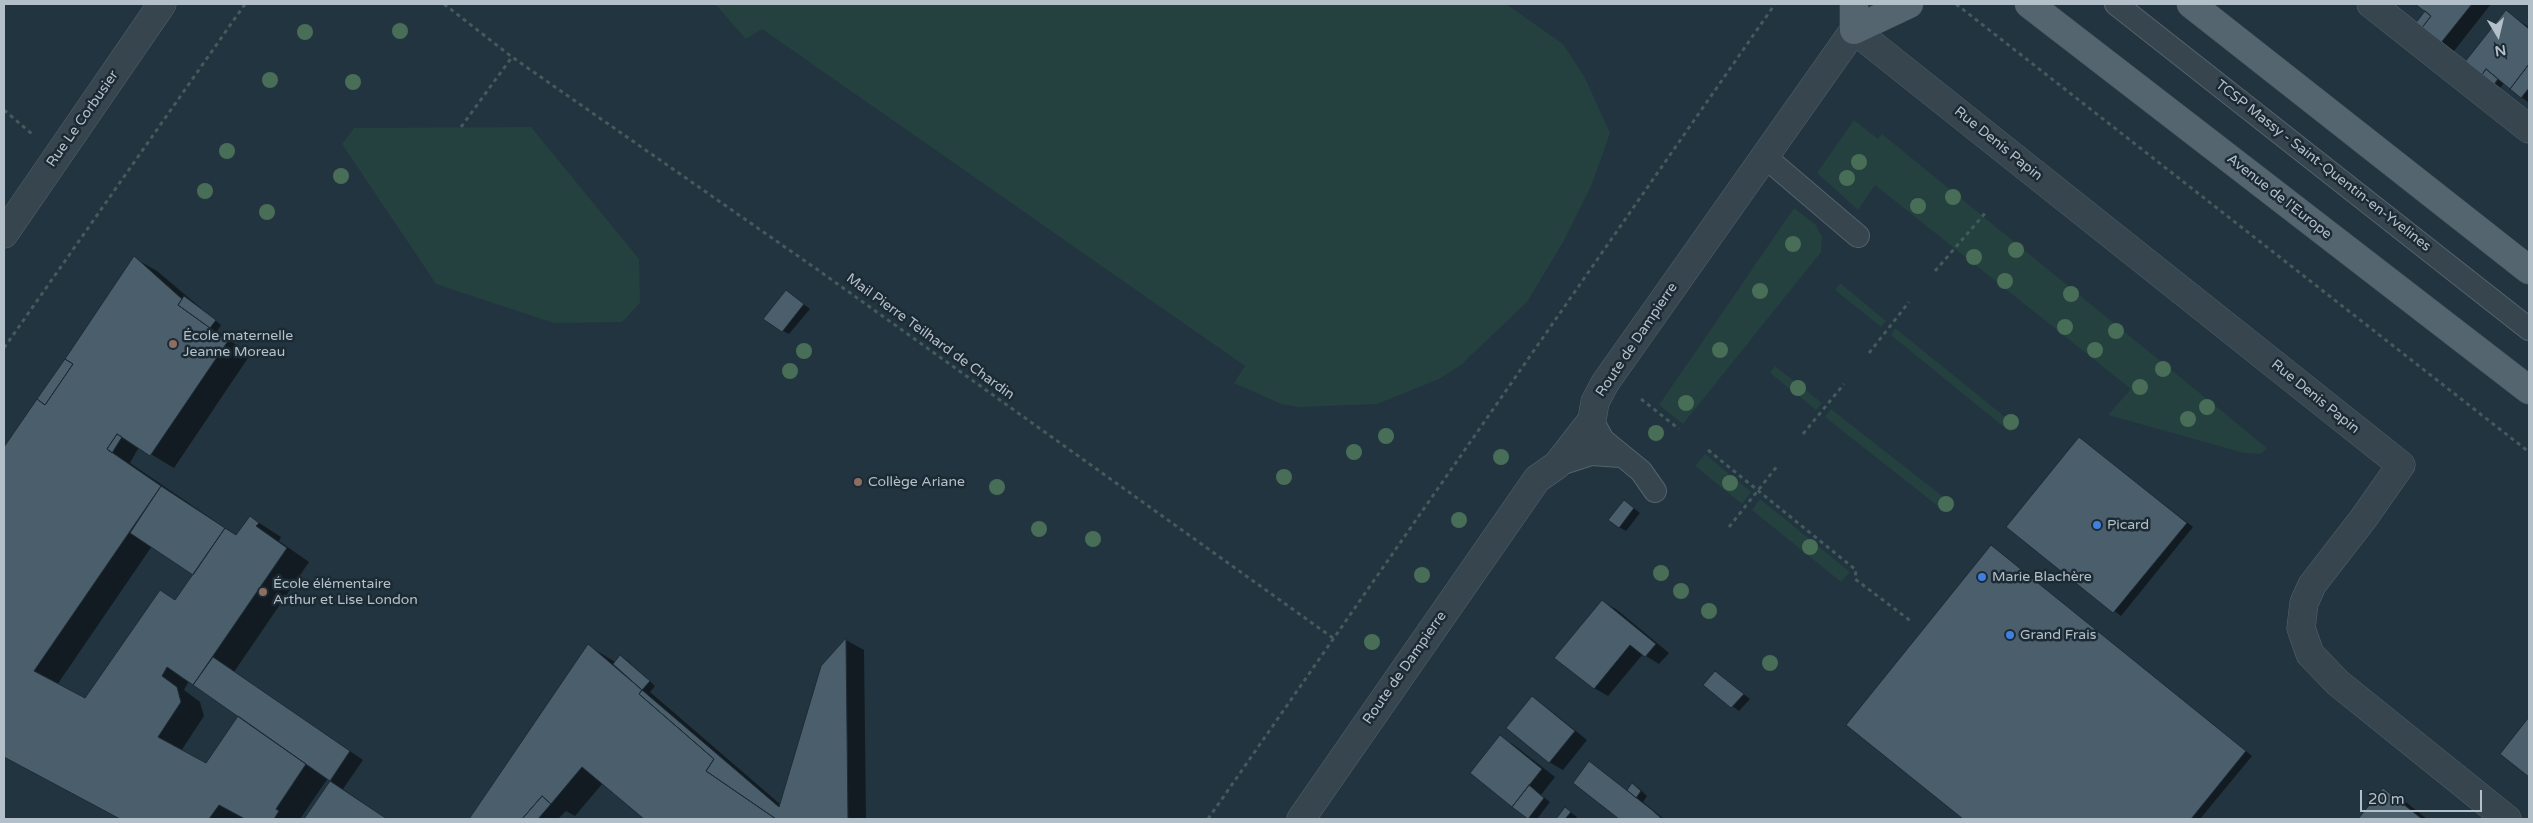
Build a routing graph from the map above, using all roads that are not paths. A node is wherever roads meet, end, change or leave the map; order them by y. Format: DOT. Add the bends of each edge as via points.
graph roads {
  1 [pos="162,4"];
  2 [pos="1909,4"];
  3 [pos="2116,4"];
  4 [pos="2191,4"];
  5 [pos="2372,4"];
  6 [pos="2024,5"];
  7 [pos="1854,17"];
  8 [pos="2529,129"];
  9 [pos="1764,156"];
  10 [pos="4,234"];
  11 [pos="1858,236"];
  12 [pos="2529,270"];
  13 [pos="2529,329"];
  14 [pos="2529,390"];
  15 [pos="1592,420"];
  16 [pos="1621,456"];
  17 [pos="1557,465"];
  18 [pos="1655,491"];
  19 [pos="1301,819"];
  20 [pos="2507,819"];
  1 -- 10 [label="street, Rue Le Corbusier"];
  2 -- 7 [label="main road"];
  3 -- 13 [label="lane, TCSP Massy - Saint-Quentin-en-Yvelines"];
  4 -- 12 [label="main road"];
  5 -- 8 [label="street"];
  6 -- 14 [label="main road, Avenue de l'Europe"];
  7 -- 9 [label="street, Route de Dampierre"];
  7 -- 20 [label="street, Rue Denis Papin" via="2401,465 2312,585 2304,603 2301,628 2310,654 2338,683"];
  9 -- 11 [label="lane"];
  9 -- 15 [label="street, Route de Dampierre" via="1605,383 1595,402"];
  15 -- 16 [label="lane" via="1603,440"];
  15 -- 17 [label="street, Route de Dampierre"];
  16 -- 17 [label="lane" via="1591,454"];
  16 -- 18 [label="lane" via="1641,471"];
  17 -- 19 [label="street, Route de Dampierre" via="1537,480"];
}
